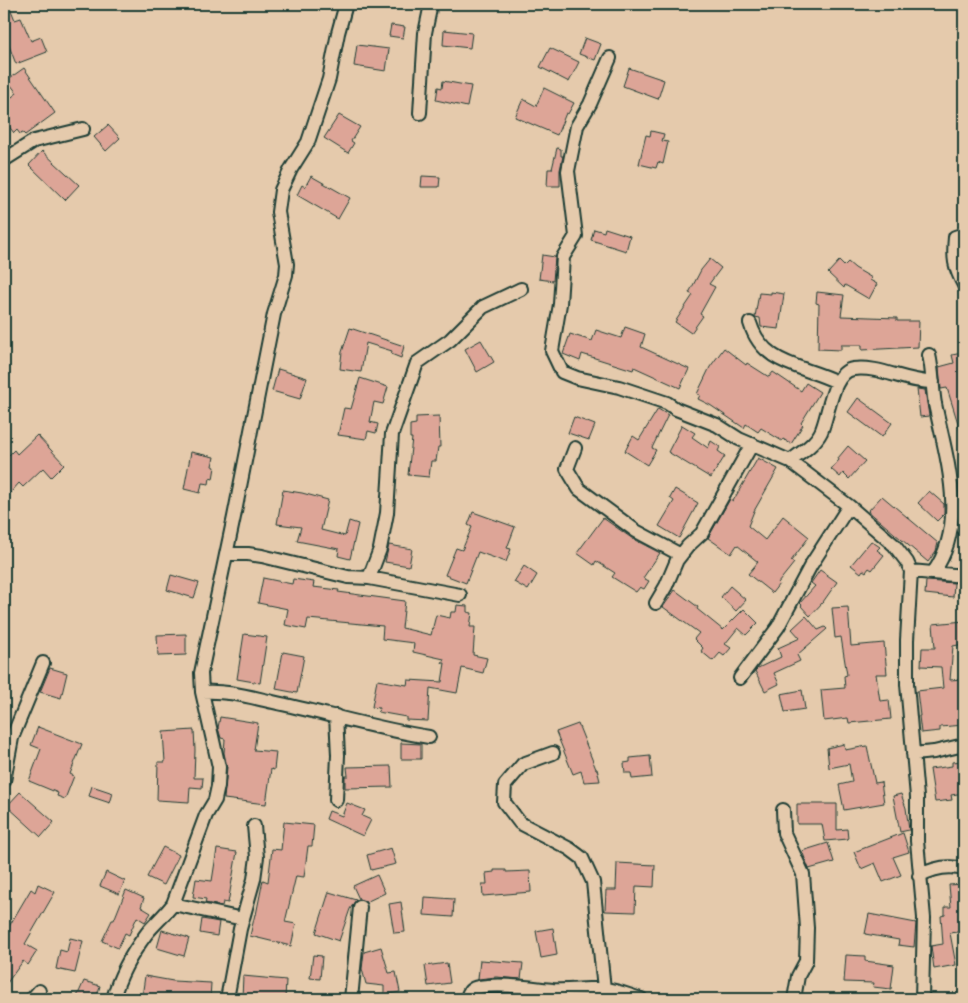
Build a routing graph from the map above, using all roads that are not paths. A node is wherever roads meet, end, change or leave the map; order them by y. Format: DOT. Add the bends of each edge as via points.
graph roads {
  1 [pos="346,4"];
  2 [pos="431,4"];
  3 [pos="610,58"];
  4 [pos="420,113"];
  5 [pos="83,129"];
  6 [pos="4,160"];
  7 [pos="964,234"];
  8 [pos="964,285"];
  9 [pos="521,289"];
  10 [pos="750,323"];
  11 [pos="929,354"];
  12 [pos="837,382"];
  13 [pos="933,382"];
  14 [pos="752,444"];
  15 [pos="575,448"];
  16 [pos="790,461"];
  17 [pos="849,506"];
  18 [pos="227,554"];
  19 [pos="680,555"];
  20 [pos="911,571"];
  21 [pos="933,573"];
  22 [pos="964,576"];
  23 [pos="369,578"];
  24 [pos="460,595"];
  25 [pos="656,603"];
  26 [pos="43,662"];
  27 [pos="740,678"];
  28 [pos="202,692"];
  29 [pos="336,716"];
  30 [pos="429,737"];
  31 [pos="964,745"];
  32 [pos="553,752"];
  33 [pos="913,754"];
  34 [pos="5,766"];
  35 [pos="4,781"];
  36 [pos="336,800"];
  37 [pos="783,810"];
  38 [pos="254,826"];
  39 [pos="964,869"];
  40 [pos="919,876"];
  41 [pos="173,904"];
  42 [pos="360,907"];
  43 [pos="242,919"];
  44 [pos="604,989"];
  45 [pos="113,999"];
  46 [pos="227,999"];
  47 [pos="351,999"];
  48 [pos="467,999"];
  49 [pos="641,999"];
  50 [pos="794,999"];
  51 [pos="922,999"];
  1 -- 18 [label="street" via="329,79 308,142 284,181 279,199 286,275 274,314"];
  2 -- 4 [label="street" via="425,33"];
  3 -- 14 [label="street" via="577,126 568,171 576,236 563,257 552,351 562,372 667,403"];
  5 -- 6 [label="street" via="34,141"];
  7 -- 8 [label="street" via="955,238 954,250 955,268"];
  9 -- 23 [label="street" via="483,307 450,340 417,363 392,434 387,513 380,549"];
  10 -- 12 [label="street" via="761,344 779,360"];
  11 -- 13 [label="street"];
  12 -- 13 [label="street" via="851,369 886,372"];
  12 -- 16 [label="street" via="821,432"];
  13 -- 21 [label="street" via="935,404 960,493 960,524 944,562"];
  14 -- 16 [label="street"];
  14 -- 19 [label="street" via="702,533"];
  15 -- 19 [label="street" via="567,469 578,489 636,531"];
  16 -- 17 [label="street"];
  17 -- 20 [label="street" via="894,545"];
  17 -- 27 [label="street" via="811,565 778,627"];
  18 -- 23 [label="street" via="262,556 341,576"];
  18 -- 28 [label="street" via="203,664"];
  19 -- 25 [label="street"];
  20 -- 21 [label="street"];
  20 -- 33 [label="street" via="907,684"];
  21 -- 22 [label="street"];
  23 -- 24 [label="street"];
  26 -- 34 [label="street" via="12,738"];
  28 -- 29 [label="street" via="241,695"];
  28 -- 41 [label="street" via="219,768 218,786"];
  29 -- 30 [label="street"];
  29 -- 36 [label="street"];
  31 -- 33 [label="street"];
  32 -- 44 [label="street" via="523,764 505,784 504,802 520,823 582,858 593,882"];
  33 -- 40 [label="street"];
  34 -- 35 [label="street"];
  37 -- 50 [label="street" via="784,833 803,874 807,928 806,961 798,976"];
  38 -- 43 [label="street" via="257,857"];
  39 -- 40 [label="street" via="941,867"];
  40 -- 51 [label="street" via="924,918"];
  41 -- 43 [label="street"];
  41 -- 45 [label="street" via="131,957"];
  42 -- 47 [label="street"];
  43 -- 46 [label="street"];
  44 -- 48 [label="street" via="565,991 480,986 468,994"];
  44 -- 49 [label="street"];
}
